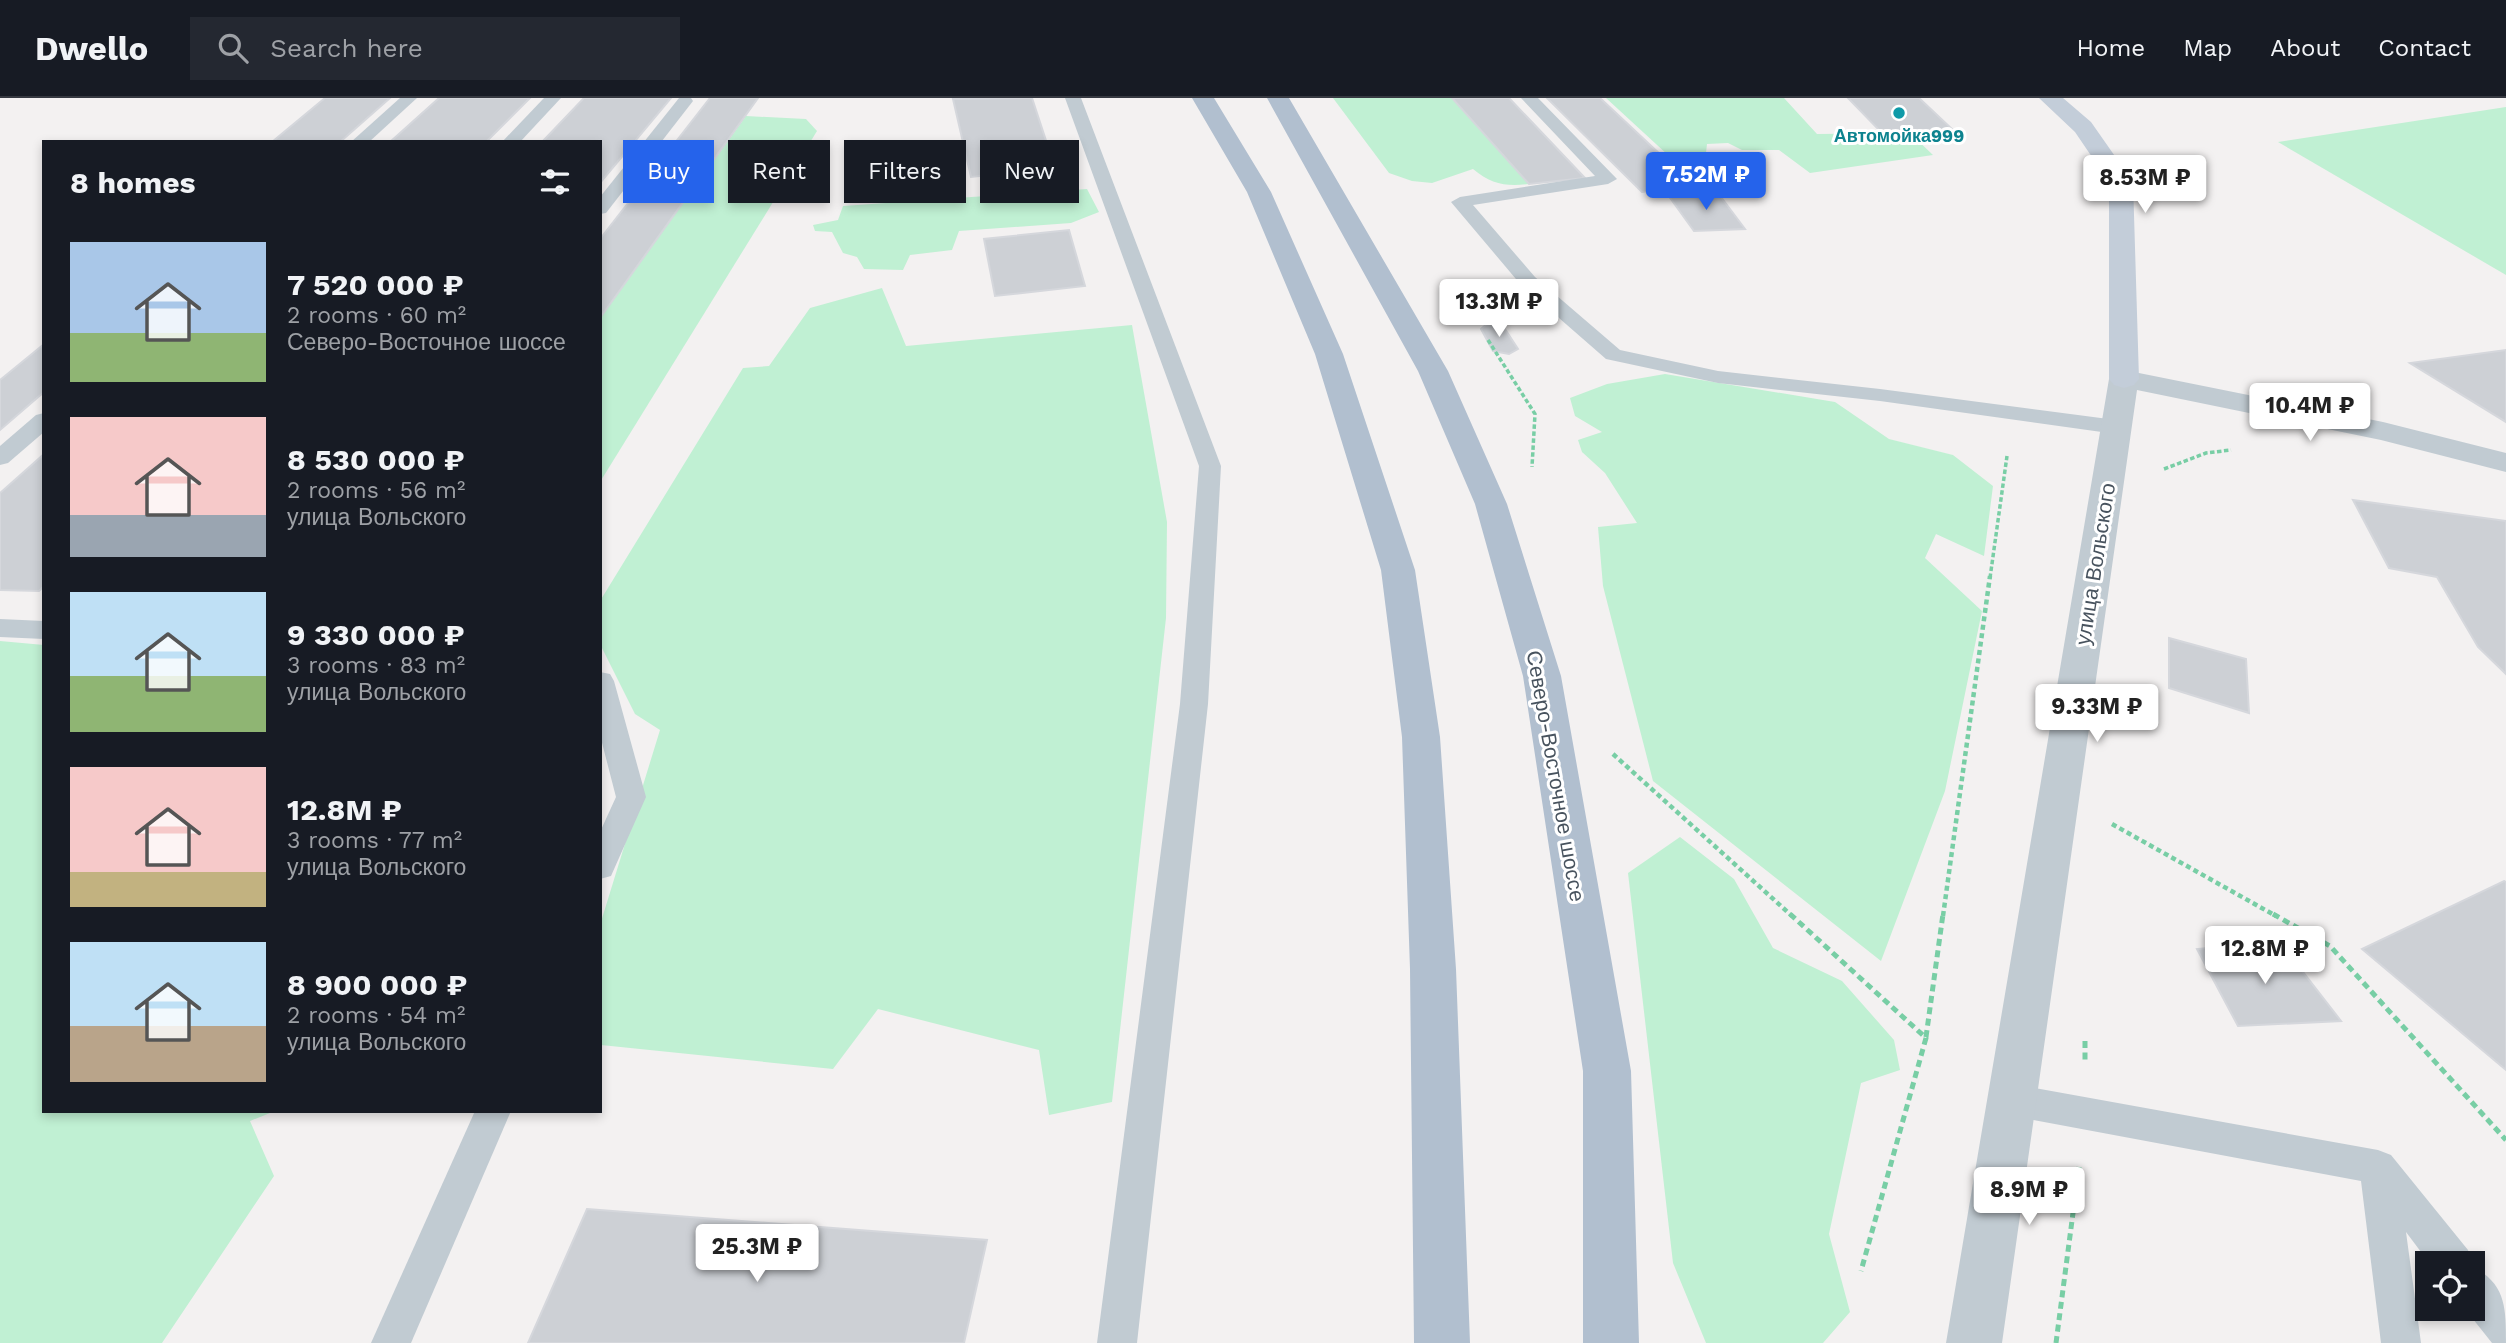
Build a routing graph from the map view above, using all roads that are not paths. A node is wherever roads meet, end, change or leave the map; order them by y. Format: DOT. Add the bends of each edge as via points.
graph roads {
  1 [pos="409,98"];
  2 [pos="553,98"];
  3 [pos="1073,98"];
  4 [pos="1203,98"];
  5 [pos="1278,98"];
  6 [pos="1529,98"];
  7 [pos="2050,98"];
  8 [pos="685,101"];
  9 [pos="361,140"];
  10 [pos="512,140"];
  11 [pos="602,206"];
  12 [pos="2124,379"];
  13 [pos="42,422"];
  14 [pos="2114,439"];
  15 [pos="0,458"];
  16 [pos="2506,463"];
  17 [pos="38,624"];
  18 [pos="0,628"];
  19 [pos="602,688"];
  20 [pos="602,862"];
  21 [pos="2012,1100"];
  22 [pos="492,1113"];
  23 [pos="2378,1167"];
  24 [pos="2444,1251"];
  25 [pos="2485,1302"];
  26 [pos="2506,1329"];
  27 [pos="391,1343"];
  28 [pos="1117,1343"];
  29 [pos="1442,1343"];
  30 [pos="1611,1343"];
  31 [pos="1974,1343"];
  32 [pos="2402,1343"];
  1 -- 9 [label="lane"];
  2 -- 10 [label="lane"];
  3 -- 28 [label="lane" via="1210,466 1194,704"];
  4 -- 29 [label="main road" via="1259,192 1329,354 1398,570 1421,737 1433,969"];
  5 -- 30 [label="main road, Северо-Восточное шоссе" via="1433,371 1492,504 1542,676 1607,1071"];
  6 -- 14 [label="lane" via="1608,179 1460,202 1528,281 1613,355 1717,377 1880,395"];
  7 -- 12 [label="main road, улица Вольского" via="2083,127 2122,183"];
  8 -- 11 [label="lane"];
  12 -- 14 [label="street, улица Вольского"];
  12 -- 16 [label="street" via="2383,431"];
  13 -- 15 [label="lane"];
  14 -- 21 [label="street, улица Вольского"];
  17 -- 18 [label="lane"];
  19 -- 20 [label="lane" via="631,797"];
  21 -- 23 [label="lane"];
  21 -- 31 [label="street, улица Вольского"];
  22 -- 27 [label="lane"];
  23 -- 24 [label="lane"];
  23 -- 32 [label="lane"];
  25 -- 26 [label="lane"];
}
